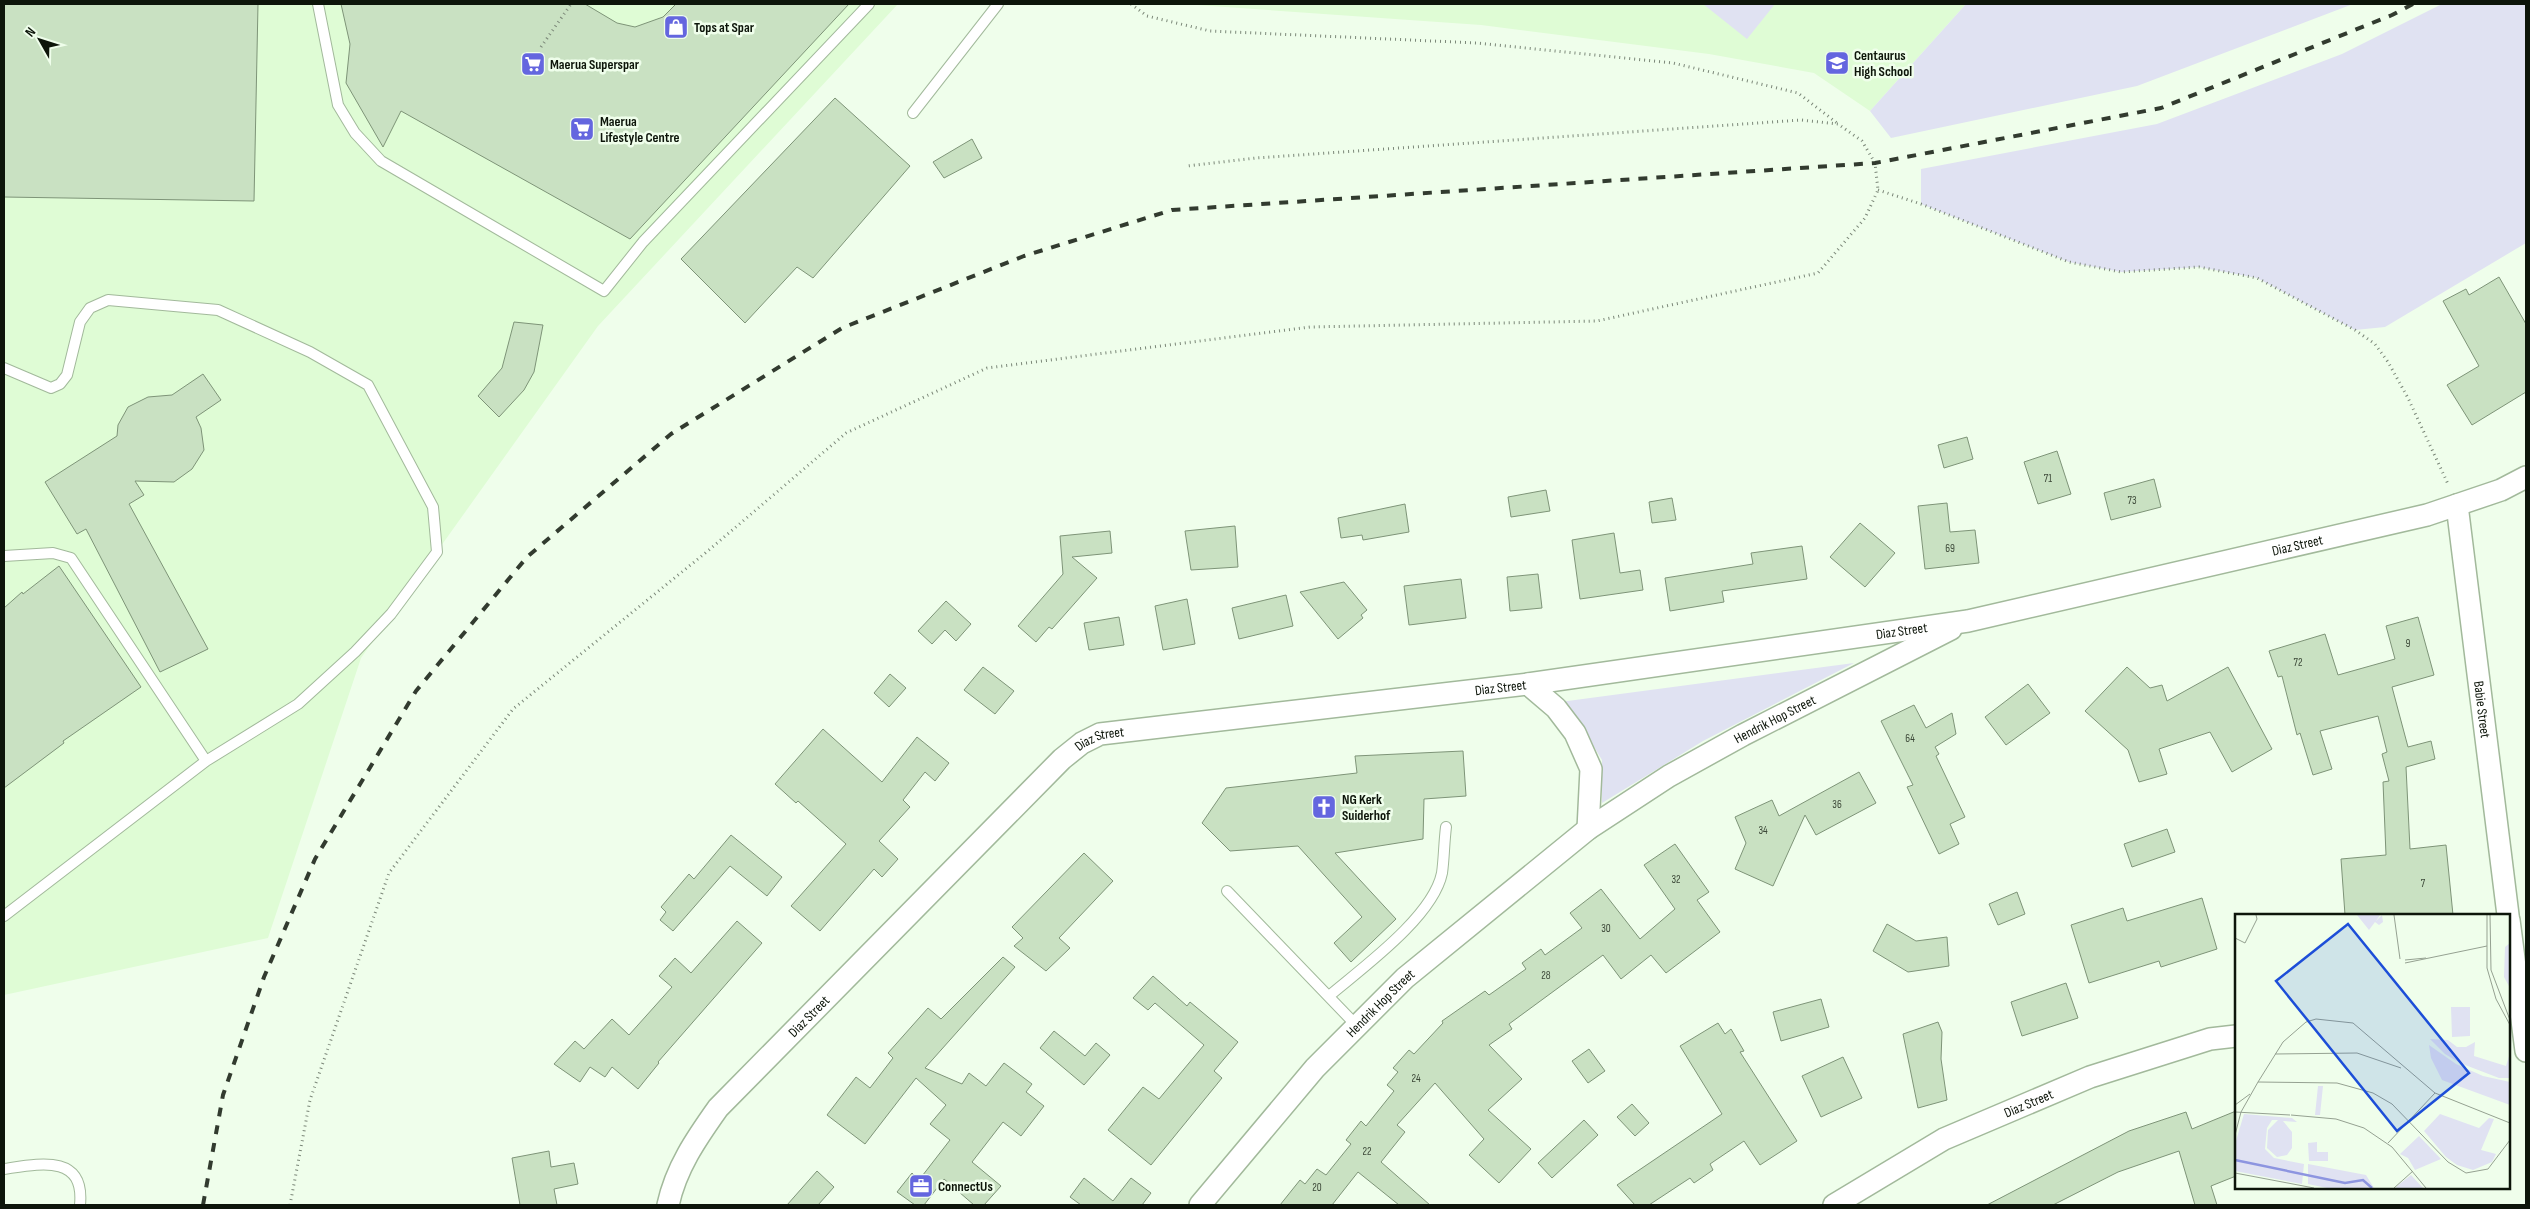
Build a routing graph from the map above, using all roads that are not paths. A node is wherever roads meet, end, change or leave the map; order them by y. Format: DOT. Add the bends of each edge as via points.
graph roads {
  1 [pos="318,4"];
  2 [pos="869,4"];
  3 [pos="998,4"];
  4 [pos="913,113"];
  5 [pos="4,368"];
  6 [pos="2526,478"];
  7 [pos="2457,505"];
  8 [pos="4,556"];
  9 [pos="1968,621"];
  10 [pos="1528,684"];
  11 [pos="206,761"];
  12 [pos="1446,828"];
  13 [pos="1588,829"];
  14 [pos="1227,891"];
  15 [pos="2508,914"];
  16 [pos="4,916"];
  17 [pos="2510,929"];
  18 [pos="1329,996"];
  19 [pos="2518,1001"];
  20 [pos="1357,1026"];
  21 [pos="2235,1036"];
  22 [pos="2526,1051"];
  23 [pos="4,1169"];
  24 [pos="80,1205"];
  25 [pos="668,1205"];
  26 [pos="1200,1205"];
  27 [pos="1834,1205"];
  1 -- 2 [label="lane" via="338,105 355,133 381,161 604,291 642,242"];
  3 -- 4 [label="lane"];
  5 -- 11 [label="lane" via="51,388 60,384 67,375 80,322 90,308 108,300 218,310 310,352 368,385 434,507 437,552 391,614 298,704"];
  6 -- 7 [label="street, Diaz Street"];
  7 -- 9 [label="street, Diaz Street" via="2427,515"];
  7 -- 15 [label="street, Babie Street"];
  8 -- 11 [label="lane" via="53,553 71,558"];
  9 -- 10 [label="street, Diaz Street"];
  9 -- 13 [label="street, Hendrik Hop Street" via="1743,735 1669,776"];
  10 -- 13 [label="street" via="1556,708 1575,733 1590,769"];
  10 -- 25 [label="street, Diaz Street" via="1121,730 1100,734 1082,743 1062,759 718,1108 689,1149 672,1186"];
  11 -- 16 [label="lane"];
  12 -- 18 [label="lane" via="1441,875 1426,904 1412,924"];
  13 -- 20 [label="street, Hendrik Hop Street" via="1405,978"];
  14 -- 18 [label="lane"];
  17 -- 19 [label="street"];
  18 -- 20 [label="lane"];
  19 -- 22 [label="street"];
  20 -- 26 [label="street, Hendrik Hop Street" via="1315,1068"];
  21 -- 27 [label="street, Diaz Street" via="2210,1039 2090,1077 1944,1139"];
  23 -- 24 [label="lane" via="48,1162 61,1166 73,1175 81,1190"];
}
